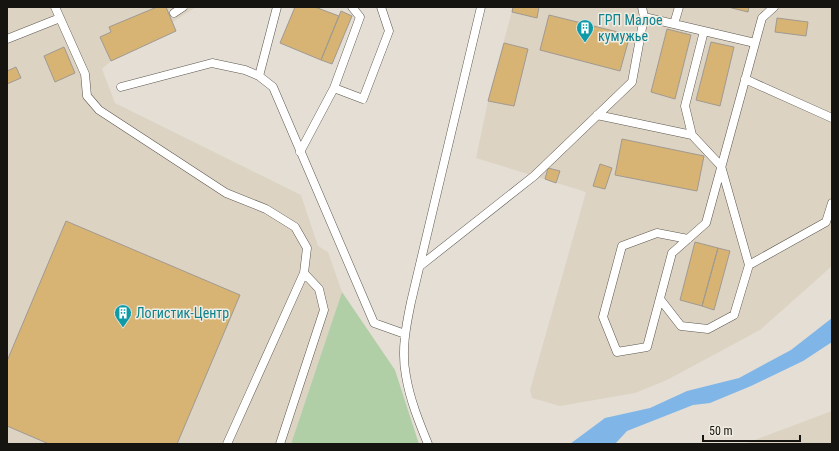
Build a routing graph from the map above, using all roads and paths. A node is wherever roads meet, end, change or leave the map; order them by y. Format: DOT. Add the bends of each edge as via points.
graph roads {
  1 [pos="55,7"];
  2 [pos="183,7"];
  3 [pos="277,7"];
  4 [pos="352,7"];
  5 [pos="381,7"];
  6 [pos="481,7"];
  7 [pos="642,7"];
  8 [pos="679,7"];
  9 [pos="764,7"];
  10 [pos="774,7"];
  11 [pos="174,14"];
  12 [pos="644,17"];
  13 [pos="60,18"];
  14 [pos="762,18"];
  15 [pos="674,24"];
  16 [pos="704,31"];
  17 [pos="7,39"];
  18 [pos="755,43"];
  19 [pos="259,76"];
  20 [pos="745,79"];
  21 [pos="121,87"];
  22 [pos="334,88"];
  23 [pos="597,115"];
  24 [pos="832,118"];
  25 [pos="692,135"];
  26 [pos="300,152"];
  27 [pos="722,166"];
  28 [pos="832,203"];
  29 [pos="688,239"];
  30 [pos="420,266"];
  31 [pos="749,266"];
  32 [pos="304,273"];
  33 [pos="660,298"];
  34 [pos="405,334"];
  35 [pos="227,444"];
  36 [pos="280,444"];
  37 [pos="428,444"];
  1 -- 13 [label="lane"];
  2 -- 11 [label="lane"];
  3 -- 19 [label="lane"];
  4 -- 22 [label="lane" via="360,17"];
  5 -- 22 [label="lane" via="389,31 363,99"];
  6 -- 30 [label="lane"];
  7 -- 12 [label="lane"];
  8 -- 15 [label="lane"];
  9 -- 14 [label="lane"];
  10 -- 14 [label="lane"];
  12 -- 15 [label="lane"];
  12 -- 23 [label="lane" via="632,82"];
  13 -- 17 [label="lane"];
  13 -- 32 [label="lane" via="85,74 88,96 99,110 226,193 266,209 295,227 307,248"];
  14 -- 18 [label="lane"];
  15 -- 16 [label="lane"];
  16 -- 18 [label="lane"];
  16 -- 25 [label="lane" via="685,106"];
  18 -- 20 [label="lane"];
  19 -- 21 [label="lane" via="245,70 212,63"];
  19 -- 26 [label="lane" via="273,88"];
  20 -- 24 [label="lane"];
  20 -- 27 [label="lane"];
  22 -- 26 [label="lane"];
  23 -- 25 [label="lane"];
  23 -- 30 [label="lane" via="534,176"];
  25 -- 27 [label="lane"];
  26 -- 34 [label="lane" via="374,323"];
  27 -- 29 [label="lane" via="706,222"];
  27 -- 31 [label="lane"];
  28 -- 31 [label="lane" via="826,222"];
  29 -- 33 [label="lane" via="672,253"];
  29 -- 33 [label="lane" via="657,233 622,246 603,317 616,352 647,347"];
  30 -- 34 [label="lane"];
  31 -- 33 [label="lane" via="734,315 708,329 681,326"];
  32 -- 35 [label="lane"];
  32 -- 36 [label="lane" via="319,289 324,310"];
  34 -- 37 [label="lane" via="404,356 410,396"];
}
